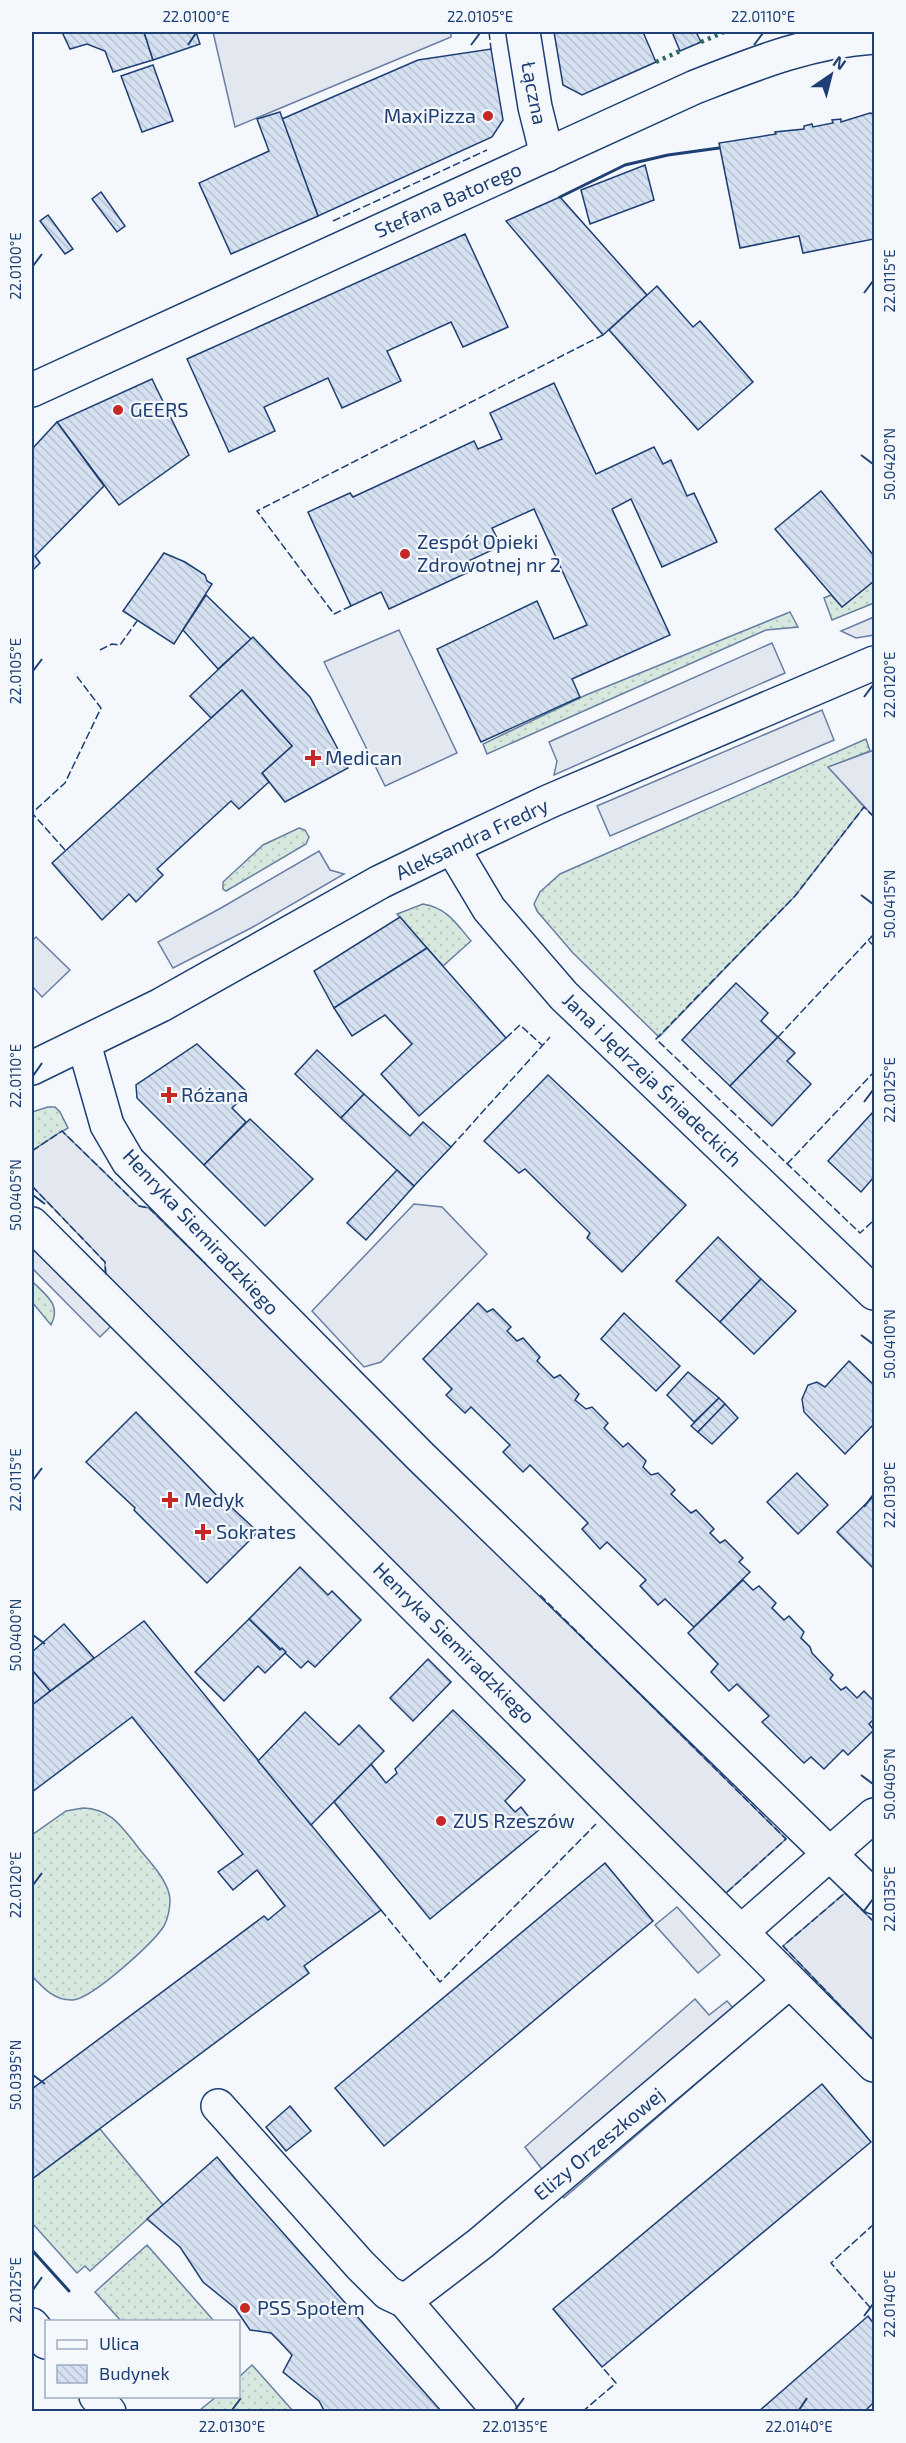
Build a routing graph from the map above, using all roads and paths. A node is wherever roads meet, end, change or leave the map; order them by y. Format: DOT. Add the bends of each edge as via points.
graph roads {
  1 [pos="522,32"];
  2 [pos="874,37"];
  3 [pos="547,155"];
  4 [pos="35,381"];
  5 [pos="874,663"];
  6 [pos="452,848"];
  7 [pos="84,1044"];
  8 [pos="32,1046"];
  9 [pos="32,1068"];
  10 [pos="32,1224"];
  11 [pos="874,1293"];
  12 [pos="874,1815"];
  13 [pos="830,1854"];
  14 [pos="874,1897"];
  15 [pos="742,1931"];
  16 [pos="789,1982"];
  17 [pos="874,2065"];
  18 [pos="218,2106"];
  19 [pos="405,2301"];
  20 [pos="32,2325"];
  21 [pos="45,2341"];
  22 [pos="97,2398"];
  23 [pos="109,2412"];
  24 [pos="500,2412"];
  1 -- 3 [label="street, Łączna"];
  2 -- 3 [label="street, Stefana Batorego" via="796,49 752,64"];
  3 -- 4 [label="street, Stefana Batorego"];
  5 -- 6 [label="street, Aleksandra Fredry" via="550,801"];
  6 -- 7 [label="street, Aleksandra Fredry" via="380,882"];
  6 -- 11 [label="street, Jana i Jędrzeja Śniadeckich" via="489,909 564,996"];
  7 -- 8 [label="street, Aleksandra Fredry"];
  7 -- 9 [label="street, Aleksandra Fredry"];
  7 -- 13 [label="street, Henryka Siemiradzkiego" via="107,1125 128,1161 411,1447"];
  10 -- 15 [label="street, Henryka Siemiradzkiego"];
  12 -- 13 [label="street"];
  13 -- 14 [label="street, Henryka Siemiradzkiego"];
  13 -- 15 [label="street"];
  15 -- 16 [label="street, Henryka Siemiradzkiego"];
  16 -- 17 [label="street, Henryka Siemiradzkiego"];
  16 -- 19 [label="street, Elizy Orzeszkowej" via="481,2243"];
  18 -- 19 [label="street" via="360,2265 388,2293"];
  19 -- 24 [label="street"];
  20 -- 21 [label="street"];
  22 -- 23 [label="street"];
}
